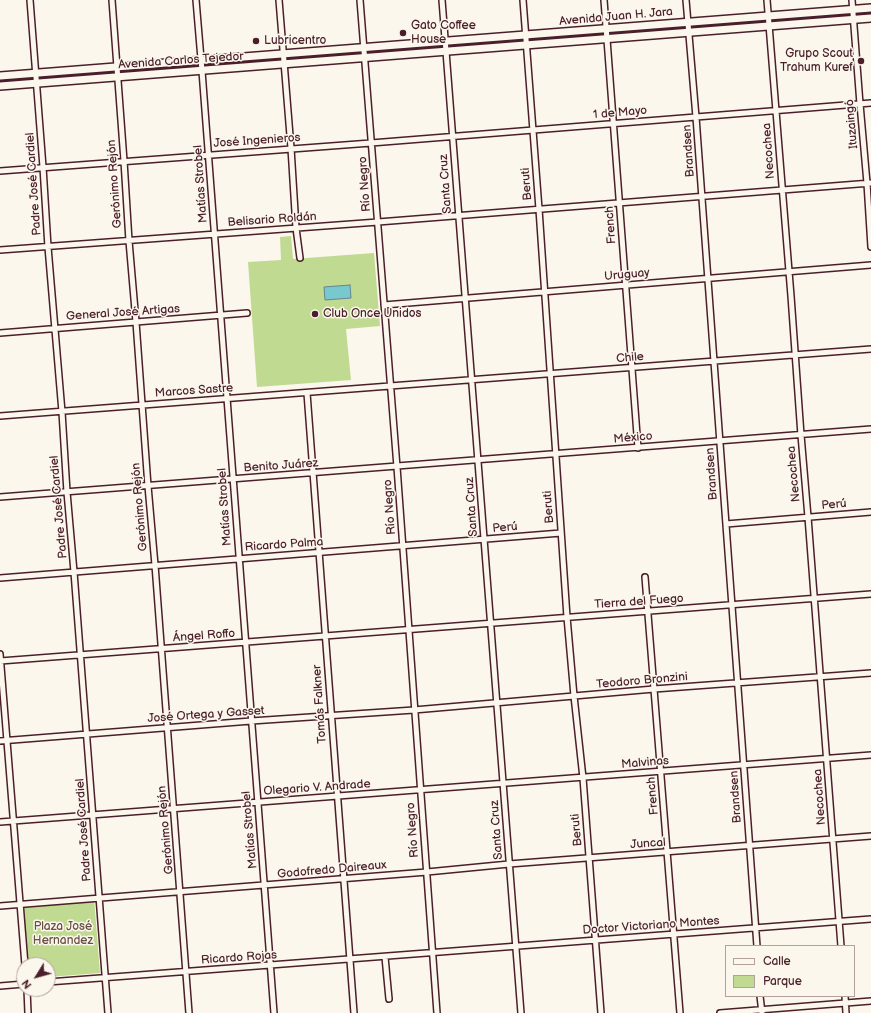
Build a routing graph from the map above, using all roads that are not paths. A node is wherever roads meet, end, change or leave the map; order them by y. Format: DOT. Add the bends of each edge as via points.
graph roads {
  1 [pos="30,0"];
  2 [pos="112,0"];
  3 [pos="196,0"];
  4 [pos="279,0"];
  5 [pos="360,0"];
  6 [pos="442,0"];
  7 [pos="523,0"];
  8 [pos="604,0"];
  9 [pos="686,0"];
  10 [pos="767,0"];
  11 [pos="852,0"];
  12 [pos="871,8"];
  13 [pos="853,10"];
  14 [pos="768,16"];
  15 [pos="871,18"];
  16 [pos="854,20"];
  17 [pos="688,23"];
  18 [pos="770,26"];
  19 [pos="606,29"];
  20 [pos="689,33"];
  21 [pos="525,36"];
  22 [pos="607,39"];
  23 [pos="445,42"];
  24 [pos="526,45"];
  25 [pos="363,48"];
  26 [pos="446,52"];
  27 [pos="284,55"];
  28 [pos="364,58"];
  29 [pos="201,61"];
  30 [pos="284,64"];
  31 [pos="117,67"];
  32 [pos="202,71"];
  33 [pos="36,74"];
  34 [pos="0,76"];
  35 [pos="118,77"];
  36 [pos="37,84"];
  37 [pos="0,86"];
  38 [pos="871,103"];
  39 [pos="860,104"];
  40 [pos="776,111"];
  41 [pos="696,117"];
  42 [pos="613,124"];
  43 [pos="533,130"];
  44 [pos="453,136"];
  45 [pos="371,143"];
  46 [pos="291,148"];
  47 [pos="208,154"];
  48 [pos="124,161"];
  49 [pos="43,167"];
  50 [pos="0,171"];
  51 [pos="869,183"];
  52 [pos="782,190"];
  53 [pos="702,196"];
  54 [pos="619,203"];
  55 [pos="539,209"];
  56 [pos="459,216"];
  57 [pos="378,222"];
  58 [pos="296,228"];
  59 [pos="214,234"];
  60 [pos="129,241"];
  61 [pos="48,247"];
  62 [pos="871,247"];
  63 [pos="0,250"];
  64 [pos="300,258"];
  65 [pos="871,265"];
  66 [pos="789,272"];
  67 [pos="708,278"];
  68 [pos="625,285"];
  69 [pos="545,292"];
  70 [pos="465,298"];
  71 [pos="384,304"];
  72 [pos="247,313"];
  73 [pos="221,315"];
  74 [pos="136,322"];
  75 [pos="55,328"];
  76 [pos="0,333"];
  77 [pos="871,349"];
  78 [pos="796,354"];
  79 [pos="714,361"];
  80 [pos="632,367"];
  81 [pos="550,374"];
  82 [pos="472,380"];
  83 [pos="390,386"];
  84 [pos="306,393"];
  85 [pos="227,399"];
  86 [pos="143,405"];
  87 [pos="62,412"];
  88 [pos="0,416"];
  89 [pos="871,429"];
  90 [pos="801,435"];
  91 [pos="720,441"];
  92 [pos="638,448"];
  93 [pos="556,454"];
  94 [pos="478,461"];
  95 [pos="397,467"];
  96 [pos="312,474"];
  97 [pos="233,480"];
  98 [pos="148,486"];
  99 [pos="67,492"];
  100 [pos="0,498"];
  101 [pos="871,512"];
  102 [pos="808,517"];
  103 [pos="726,524"];
  104 [pos="561,533"];
  105 [pos="484,539"];
  106 [pos="403,546"];
  107 [pos="319,553"];
  108 [pos="239,559"];
  109 [pos="155,565"];
  110 [pos="74,572"];
  111 [pos="645,577"];
  112 [pos="0,578"];
  113 [pos="871,594"];
  114 [pos="815,598"];
  115 [pos="732,605"];
  116 [pos="648,611"];
  117 [pos="567,617"];
  118 [pos="491,623"];
  119 [pos="409,630"];
  120 [pos="325,637"];
  121 [pos="246,643"];
  122 [pos="162,649"];
  123 [pos="0,654"];
  124 [pos="80,655"];
  125 [pos="0,661"];
  126 [pos="871,673"];
  127 [pos="820,677"];
  128 [pos="738,683"];
  129 [pos="654,689"];
  130 [pos="574,696"];
  131 [pos="497,702"];
  132 [pos="414,710"];
  133 [pos="331,716"];
  134 [pos="251,721"];
  135 [pos="168,728"];
  136 [pos="86,734"];
  137 [pos="7,740"];
  138 [pos="0,741"];
  139 [pos="871,755"];
  140 [pos="827,759"];
  141 [pos="744,765"];
  142 [pos="661,772"];
  143 [pos="583,778"];
  144 [pos="503,784"];
  145 [pos="420,790"];
  146 [pos="337,797"];
  147 [pos="258,803"];
  148 [pos="174,809"];
  149 [pos="92,815"];
  150 [pos="13,821"];
  151 [pos="0,822"];
  152 [pos="871,836"];
  153 [pos="833,839"];
  154 [pos="749,846"];
  155 [pos="667,852"];
  156 [pos="589,858"];
  157 [pos="509,864"];
  158 [pos="427,872"];
  159 [pos="344,879"];
  160 [pos="264,885"];
  161 [pos="180,892"];
  162 [pos="99,898"];
  163 [pos="20,905"];
  164 [pos="0,906"];
  165 [pos="871,919"];
  166 [pos="839,922"];
  167 [pos="755,928"];
  168 [pos="674,935"];
  169 [pos="596,940"];
  170 [pos="757,945"];
  171 [pos="841,945"];
  172 [pos="516,947"];
  173 [pos="432,953"];
  174 [pos="24,957"];
  175 [pos="385,957"];
  176 [pos="349,959"];
  177 [pos="270,965"];
  178 [pos="186,972"];
  179 [pos="105,978"];
  180 [pos="56,981"];
  181 [pos="16,985"];
  182 [pos="0,986"];
  183 [pos="27,997"];
  184 [pos="760,997"];
  185 [pos="845,997"];
  186 [pos="389,999"];
  187 [pos="871,1002"];
  188 [pos="846,1003"];
  189 [pos="762,1011"];
  190 [pos="28,1013"];
  191 [pos="108,1013"];
  192 [pos="189,1013"];
  193 [pos="274,1013"];
  194 [pos="354,1013"];
  195 [pos="437,1013"];
  196 [pos="521,1013"];
  197 [pos="601,1013"];
  198 [pos="680,1013"];
  199 [pos="720,1013"];
  200 [pos="846,1013"];
  1 -- 33 [label="street, Padre José Cardiel"];
  2 -- 31 [label="street, Gerónimo Rejón"];
  3 -- 29 [label="street, Matías Strobel"];
  4 -- 27 [label="street"];
  5 -- 25 [label="street, Río Negro"];
  6 -- 23 [label="street, Santa Cruz"];
  7 -- 21 [label="street, Beruti"];
  8 -- 19 [label="street, French"];
  9 -- 17 [label="street, Brandsen"];
  10 -- 14 [label="street, Necochea"];
  11 -- 13 [label="street, Ituzaingó"];
  12 -- 13 [label="main road, Avenida Juan H. Jara"];
  13 -- 14 [label="main road, Avenida Juan H. Jara"];
  13 -- 16 [label="street, Ituzaingó"];
  14 -- 17 [label="main road, Avenida Juan H. Jara"];
  14 -- 18 [label="street, Necochea"];
  15 -- 16 [label="main road, Avenida Juan H. Jara"];
  16 -- 18 [label="main road, Avenida Juan H. Jara"];
  16 -- 39 [label="street, Ituzaingó"];
  17 -- 19 [label="main road, Avenida Juan H. Jara"];
  17 -- 20 [label="street, Brandsen"];
  18 -- 20 [label="main road, Avenida Juan H. Jara"];
  18 -- 40 [label="street, Necochea"];
  19 -- 21 [label="main road, Avenida Juan H. Jara"];
  19 -- 22 [label="street, French"];
  20 -- 22 [label="main road, Avenida Juan H. Jara"];
  20 -- 41 [label="street, Brandsen"];
  21 -- 23 [label="main road, Avenida Juan H. Jara"];
  21 -- 24 [label="street, Beruti"];
  22 -- 24 [label="main road, Avenida Juan H. Jara"];
  22 -- 42 [label="street, French"];
  23 -- 25 [label="main road, Avenida Juan H. Jara"];
  23 -- 26 [label="street, Santa Cruz"];
  24 -- 26 [label="main road, Avenida Juan H. Jara"];
  24 -- 43 [label="street, Beruti"];
  25 -- 27 [label="main road, Avenida Carlos Tejedor"];
  25 -- 28 [label="street, Río Negro"];
  26 -- 28 [label="main road, Avenida Juan H. Jara"];
  26 -- 44 [label="street, Santa Cruz"];
  27 -- 29 [label="main road, Avenida Carlos Tejedor"];
  27 -- 30 [label="street"];
  28 -- 30 [label="main road, Avenida Carlos Tejedor"];
  28 -- 45 [label="street, Río Negro"];
  29 -- 31 [label="main road, Avenida Carlos Tejedor"];
  29 -- 32 [label="street, Matías Strobel"];
  30 -- 32 [label="main road, Avenida Carlos Tejedor"];
  30 -- 46 [label="street"];
  31 -- 33 [label="main road, Avenida Carlos Tejedor"];
  31 -- 35 [label="street, Gerónimo Rejón"];
  32 -- 35 [label="main road, Avenida Carlos Tejedor"];
  32 -- 47 [label="street, Matías Strobel"];
  33 -- 34 [label="main road, Avenida Carlos Tejedor"];
  33 -- 36 [label="street, Padre José Cardiel"];
  35 -- 36 [label="main road, Avenida Carlos Tejedor"];
  35 -- 48 [label="street, Gerónimo Rejón"];
  36 -- 37 [label="main road, Avenida Carlos Tejedor"];
  36 -- 49 [label="street, Padre José Cardiel"];
  38 -- 39 [label="street, 1 de Mayo"];
  39 -- 40 [label="street, 1 de Mayo"];
  39 -- 51 [label="street, Ituzaingó"];
  40 -- 41 [label="street, 1 de Mayo"];
  40 -- 52 [label="street, Necochea"];
  41 -- 42 [label="street, 1 de Mayo"];
  41 -- 53 [label="street, Brandsen"];
  42 -- 43 [label="street, 1 de Mayo"];
  42 -- 54 [label="street, French"];
  43 -- 44 [label="street, 1 de Mayo"];
  43 -- 55 [label="street, Beruti"];
  44 -- 45 [label="street, 1 de Mayo"];
  44 -- 56 [label="street, Santa Cruz"];
  45 -- 46 [label="street, José Ingenieros"];
  45 -- 57 [label="street, Río Negro"];
  46 -- 47 [label="street, José Ingenieros"];
  46 -- 58 [label="street"];
  47 -- 48 [label="street, José Ingenieros"];
  47 -- 59 [label="street, Matías Strobel"];
  48 -- 49 [label="street, José Ingenieros"];
  48 -- 60 [label="street, Gerónimo Rejón"];
  49 -- 50 [label="street, José Ingenieros"];
  49 -- 61 [label="street, Padre José Cardiel"];
  51 -- 52 [label="street, Belisario Roldán"];
  51 -- 62 [label="street, Ituzaingó"];
  52 -- 53 [label="street, Belisario Roldán"];
  52 -- 66 [label="street, Necochea"];
  53 -- 54 [label="street, Belisario Roldán"];
  53 -- 67 [label="street, Brandsen"];
  54 -- 55 [label="street, Belisario Roldán"];
  54 -- 68 [label="street, French"];
  55 -- 56 [label="street, Belisario Roldán"];
  55 -- 69 [label="street, Beruti"];
  56 -- 57 [label="street, Belisario Roldán"];
  56 -- 70 [label="street, Santa Cruz"];
  57 -- 58 [label="street, Belisario Roldán"];
  57 -- 71 [label="street, Río Negro"];
  58 -- 59 [label="street, Belisario Roldán"];
  58 -- 64 [label="street"];
  59 -- 60 [label="street, Belisario Roldán"];
  59 -- 73 [label="street, Matías Strobel"];
  60 -- 61 [label="street, Belisario Roldán"];
  60 -- 74 [label="street, Gerónimo Rejón"];
  61 -- 63 [label="street, Belisario Roldán"];
  61 -- 75 [label="street, Padre José Cardiel"];
  65 -- 66 [label="street, Uruguay"];
  66 -- 67 [label="street, Uruguay"];
  66 -- 78 [label="street, Necochea"];
  67 -- 68 [label="street, Uruguay"];
  67 -- 79 [label="street, Brandsen"];
  68 -- 69 [label="street, Uruguay"];
  68 -- 80 [label="street, French"];
  69 -- 70 [label="street, Uruguay"];
  69 -- 81 [label="street, Beruti"];
  70 -- 71 [label="street, Uruguay"];
  70 -- 82 [label="street, Santa Cruz"];
  71 -- 83 [label="street, Río Negro"];
  72 -- 73 [label="street, General José Artigas"];
  73 -- 74 [label="street, General José Artigas"];
  73 -- 85 [label="street, Matías Strobel"];
  74 -- 75 [label="street, General José Artigas"];
  74 -- 86 [label="street, Gerónimo Rejón"];
  75 -- 76 [label="street, General José Artigas"];
  75 -- 87 [label="street, Padre José Cardiel"];
  77 -- 78 [label="street, Chile"];
  78 -- 79 [label="street, Chile"];
  78 -- 90 [label="street, Necochea"];
  79 -- 80 [label="street, Chile"];
  79 -- 91 [label="street, Brandsen"];
  80 -- 81 [label="street, Chile"];
  80 -- 92 [label="street, French"];
  81 -- 82 [label="street, Chile"];
  81 -- 93 [label="street, Beruti"];
  82 -- 83 [label="street, Chile"];
  82 -- 94 [label="street, Santa Cruz"];
  83 -- 84 [label="street, Marcos Sastre"];
  83 -- 95 [label="street, Río Negro"];
  84 -- 85 [label="street, Marcos Sastre"];
  84 -- 96 [label="street, Tomás Falkner"];
  85 -- 86 [label="street, Marcos Sastre"];
  85 -- 97 [label="street, Matías Strobel"];
  86 -- 87 [label="street, Marcos Sastre"];
  86 -- 98 [label="street, Gerónimo Rejón"];
  87 -- 88 [label="street, Marcos Sastre"];
  87 -- 99 [label="street, Padre José Cardiel"];
  89 -- 90 [label="street, México"];
  90 -- 91 [label="street, México"];
  90 -- 102 [label="street, Necochea"];
  91 -- 92 [label="street, México"];
  91 -- 103 [label="street, Brandsen"];
  92 -- 93 [label="street, México"];
  93 -- 94 [label="street, México"];
  93 -- 104 [label="street, Beruti"];
  94 -- 95 [label="street, México"];
  94 -- 105 [label="street, Santa Cruz"];
  95 -- 96 [label="street, Benito Juárez"];
  95 -- 106 [label="street, Río Negro"];
  96 -- 97 [label="street, Benito Juárez"];
  96 -- 107 [label="street, Tomás Falkner"];
  97 -- 98 [label="street, Benito Juárez"];
  97 -- 108 [label="street, Matías Strobel"];
  98 -- 99 [label="street, Benito Juárez"];
  98 -- 109 [label="street, Gerónimo Rejón"];
  99 -- 100 [label="street, Benito Juárez"];
  99 -- 110 [label="street, Padre José Cardiel"];
  101 -- 102 [label="street, Perú"];
  102 -- 103 [label="street, Perú"];
  102 -- 114 [label="street, Necochea"];
  103 -- 115 [label="street, Brandsen"];
  104 -- 105 [label="street, Perú"];
  104 -- 117 [label="street, Beruti"];
  105 -- 106 [label="street, Perú"];
  105 -- 118 [label="street, Santa Cruz"];
  106 -- 107 [label="street, Ricardo Palma"];
  106 -- 119 [label="street, Río Negro"];
  107 -- 108 [label="street, Ricardo Palma"];
  107 -- 120 [label="street, Tomás Falkner"];
  108 -- 109 [label="street, Ricardo Palma"];
  108 -- 121 [label="street, Matías Strobel"];
  109 -- 110 [label="street, Ricardo Palma"];
  109 -- 122 [label="street, Gerónimo Rejón"];
  110 -- 112 [label="street, Ricardo Palma"];
  110 -- 124 [label="street, Padre José Cardiel"];
  111 -- 116 [label="street, French"];
  113 -- 114 [label="street, Tierra del Fuego"];
  114 -- 115 [label="street, Tierra del Fuego"];
  114 -- 127 [label="street, Necochea"];
  115 -- 116 [label="street, Tierra del Fuego"];
  115 -- 128 [label="street, Brandsen"];
  116 -- 117 [label="street, Tierra del Fuego"];
  116 -- 129 [label="street, French"];
  117 -- 118 [label="street, Tierra del Fuego"];
  117 -- 130 [label="street, Beruti"];
  118 -- 119 [label="street, Tierra del Fuego"];
  118 -- 131 [label="street, Santa Cruz"];
  119 -- 120 [label="street, Ángel Roffo"];
  119 -- 132 [label="street, Río Negro"];
  120 -- 121 [label="street, Ángel Roffo"];
  120 -- 133 [label="street, Tomás Falkner"];
  121 -- 122 [label="street, Ángel Roffo"];
  121 -- 134 [label="street, Matías Strobel"];
  122 -- 124 [label="street, Ángel Roffo"];
  122 -- 135 [label="street, Gerónimo Rejón"];
  123 -- 125 [label="street"];
  124 -- 125 [label="street, Ángel Roffo"];
  124 -- 136 [label="street, Padre José Cardiel"];
  125 -- 137 [label="street"];
  126 -- 127 [label="street, Teodoro Bronzini"];
  127 -- 128 [label="street, Teodoro Bronzini"];
  127 -- 140 [label="street, Necochea"];
  128 -- 129 [label="street, Teodoro Bronzini"];
  128 -- 141 [label="street, Brandsen"];
  129 -- 130 [label="street, Teodoro Bronzini"];
  129 -- 142 [label="street, French"];
  130 -- 131 [label="street, Teodoro Bronzini"];
  130 -- 143 [label="street, Beruti"];
  131 -- 132 [label="street, Teodoro Bronzini"];
  131 -- 144 [label="street, Santa Cruz"];
  132 -- 133 [label="street, José Ortega y Gasset"];
  132 -- 145 [label="street, Río Negro"];
  133 -- 134 [label="street, José Ortega y Gasset"];
  133 -- 146 [label="street, Tomás Falkner"];
  134 -- 135 [label="street, José Ortega y Gasset"];
  134 -- 147 [label="street, Matías Strobel"];
  135 -- 136 [label="street, José Ortega y Gasset"];
  135 -- 148 [label="street, Gerónimo Rejón"];
  136 -- 137 [label="street, José Ortega y Gasset"];
  136 -- 149 [label="street, Padre José Cardiel"];
  137 -- 138 [label="street, José Ortega y Gasset"];
  137 -- 150 [label="street"];
  139 -- 140 [label="street, Malvinas"];
  140 -- 141 [label="street, Malvinas"];
  140 -- 153 [label="street, Necochea"];
  141 -- 142 [label="street, Malvinas"];
  141 -- 154 [label="street, Brandsen"];
  142 -- 143 [label="street, Malvinas"];
  142 -- 155 [label="street, French"];
  143 -- 144 [label="street, Malvinas"];
  143 -- 156 [label="street, Beruti"];
  144 -- 145 [label="street, Malvinas"];
  144 -- 157 [label="street, Santa Cruz"];
  145 -- 146 [label="street, Olegario V. Andrade"];
  145 -- 158 [label="street, Río Negro"];
  146 -- 147 [label="street, Olegario V. Andrade"];
  146 -- 159 [label="street, Tomás Falkner"];
  147 -- 148 [label="street, Olegario V. Andrade"];
  147 -- 160 [label="street, Matías Strobel"];
  148 -- 149 [label="street, Olegario V. Andrade"];
  148 -- 161 [label="street, Gerónimo Rejón"];
  149 -- 150 [label="street, Olegario V. Andrade"];
  149 -- 162 [label="street, Padre José Cardiel"];
  150 -- 151 [label="street, Olegario V. Andrade"];
  150 -- 163 [label="street"];
  152 -- 153 [label="street, Juncal"];
  153 -- 154 [label="street, Juncal"];
  153 -- 166 [label="street, Necochea"];
  154 -- 155 [label="street, Juncal"];
  154 -- 167 [label="street, Brandsen"];
  155 -- 156 [label="street, Juncal"];
  155 -- 168 [label="street, French"];
  156 -- 157 [label="street, Juncal"];
  156 -- 169 [label="street, Beruti"];
  157 -- 158 [label="street, Juncal"];
  157 -- 172 [label="street, Santa Cruz"];
  158 -- 159 [label="street, Godofredo Daireaux"];
  158 -- 173 [label="street, Río Negro"];
  159 -- 160 [label="street, Godofredo Daireaux"];
  159 -- 176 [label="street, Tomás Falkner"];
  160 -- 161 [label="street, Godofredo Daireaux"];
  160 -- 177 [label="street, Matías Strobel"];
  161 -- 162 [label="street, Godofredo Daireaux"];
  161 -- 178 [label="street, Gerónimo Rejón"];
  162 -- 163 [label="street, Godofredo Daireaux"];
  162 -- 179 [label="street, Padre José Cardiel"];
  163 -- 164 [label="street, Godofredo Daireaux"];
  163 -- 174 [label="street"];
  165 -- 166 [label="street, Doctor Victoriano Montes"];
  166 -- 167 [label="street, Doctor Victoriano Montes"];
  166 -- 171 [label="street, Necochea"];
  167 -- 168 [label="street, Doctor Victoriano Montes"];
  167 -- 170 [label="street, Brandsen"];
  168 -- 169 [label="street, Doctor Victoriano Montes"];
  168 -- 198 [label="street, French"];
  169 -- 172 [label="street, Doctor Victoriano Montes"];
  169 -- 197 [label="street, Beruti"];
  172 -- 173 [label="street, Doctor Victoriano Montes"];
  172 -- 196 [label="street, Santa Cruz"];
  173 -- 175 [label="street, Ricardo Rojas"];
  173 -- 195 [label="street, Río Negro"];
  175 -- 176 [label="street, Ricardo Rojas"];
  175 -- 186 [label="street"];
  176 -- 177 [label="street, Ricardo Rojas"];
  176 -- 194 [label="street, Tomás Falkner"];
  177 -- 178 [label="street, Ricardo Rojas"];
  177 -- 193 [label="street, Matías Strobel"];
  178 -- 179 [label="street, Ricardo Rojas"];
  178 -- 192 [label="street, Gerónimo Rejón"];
  179 -- 180 [label="street, Ricardo Rojas"];
  179 -- 191 [label="street, Padre José Cardiel"];
  181 -- 182 [label="street"];
  183 -- 190 [label="street"];
  184 -- 189 [label="street"];
  185 -- 188 [label="street"];
  187 -- 188 [label="street"];
  188 -- 189 [label="street"];
  188 -- 200 [label="street"];
  189 -- 199 [label="street"];
}
